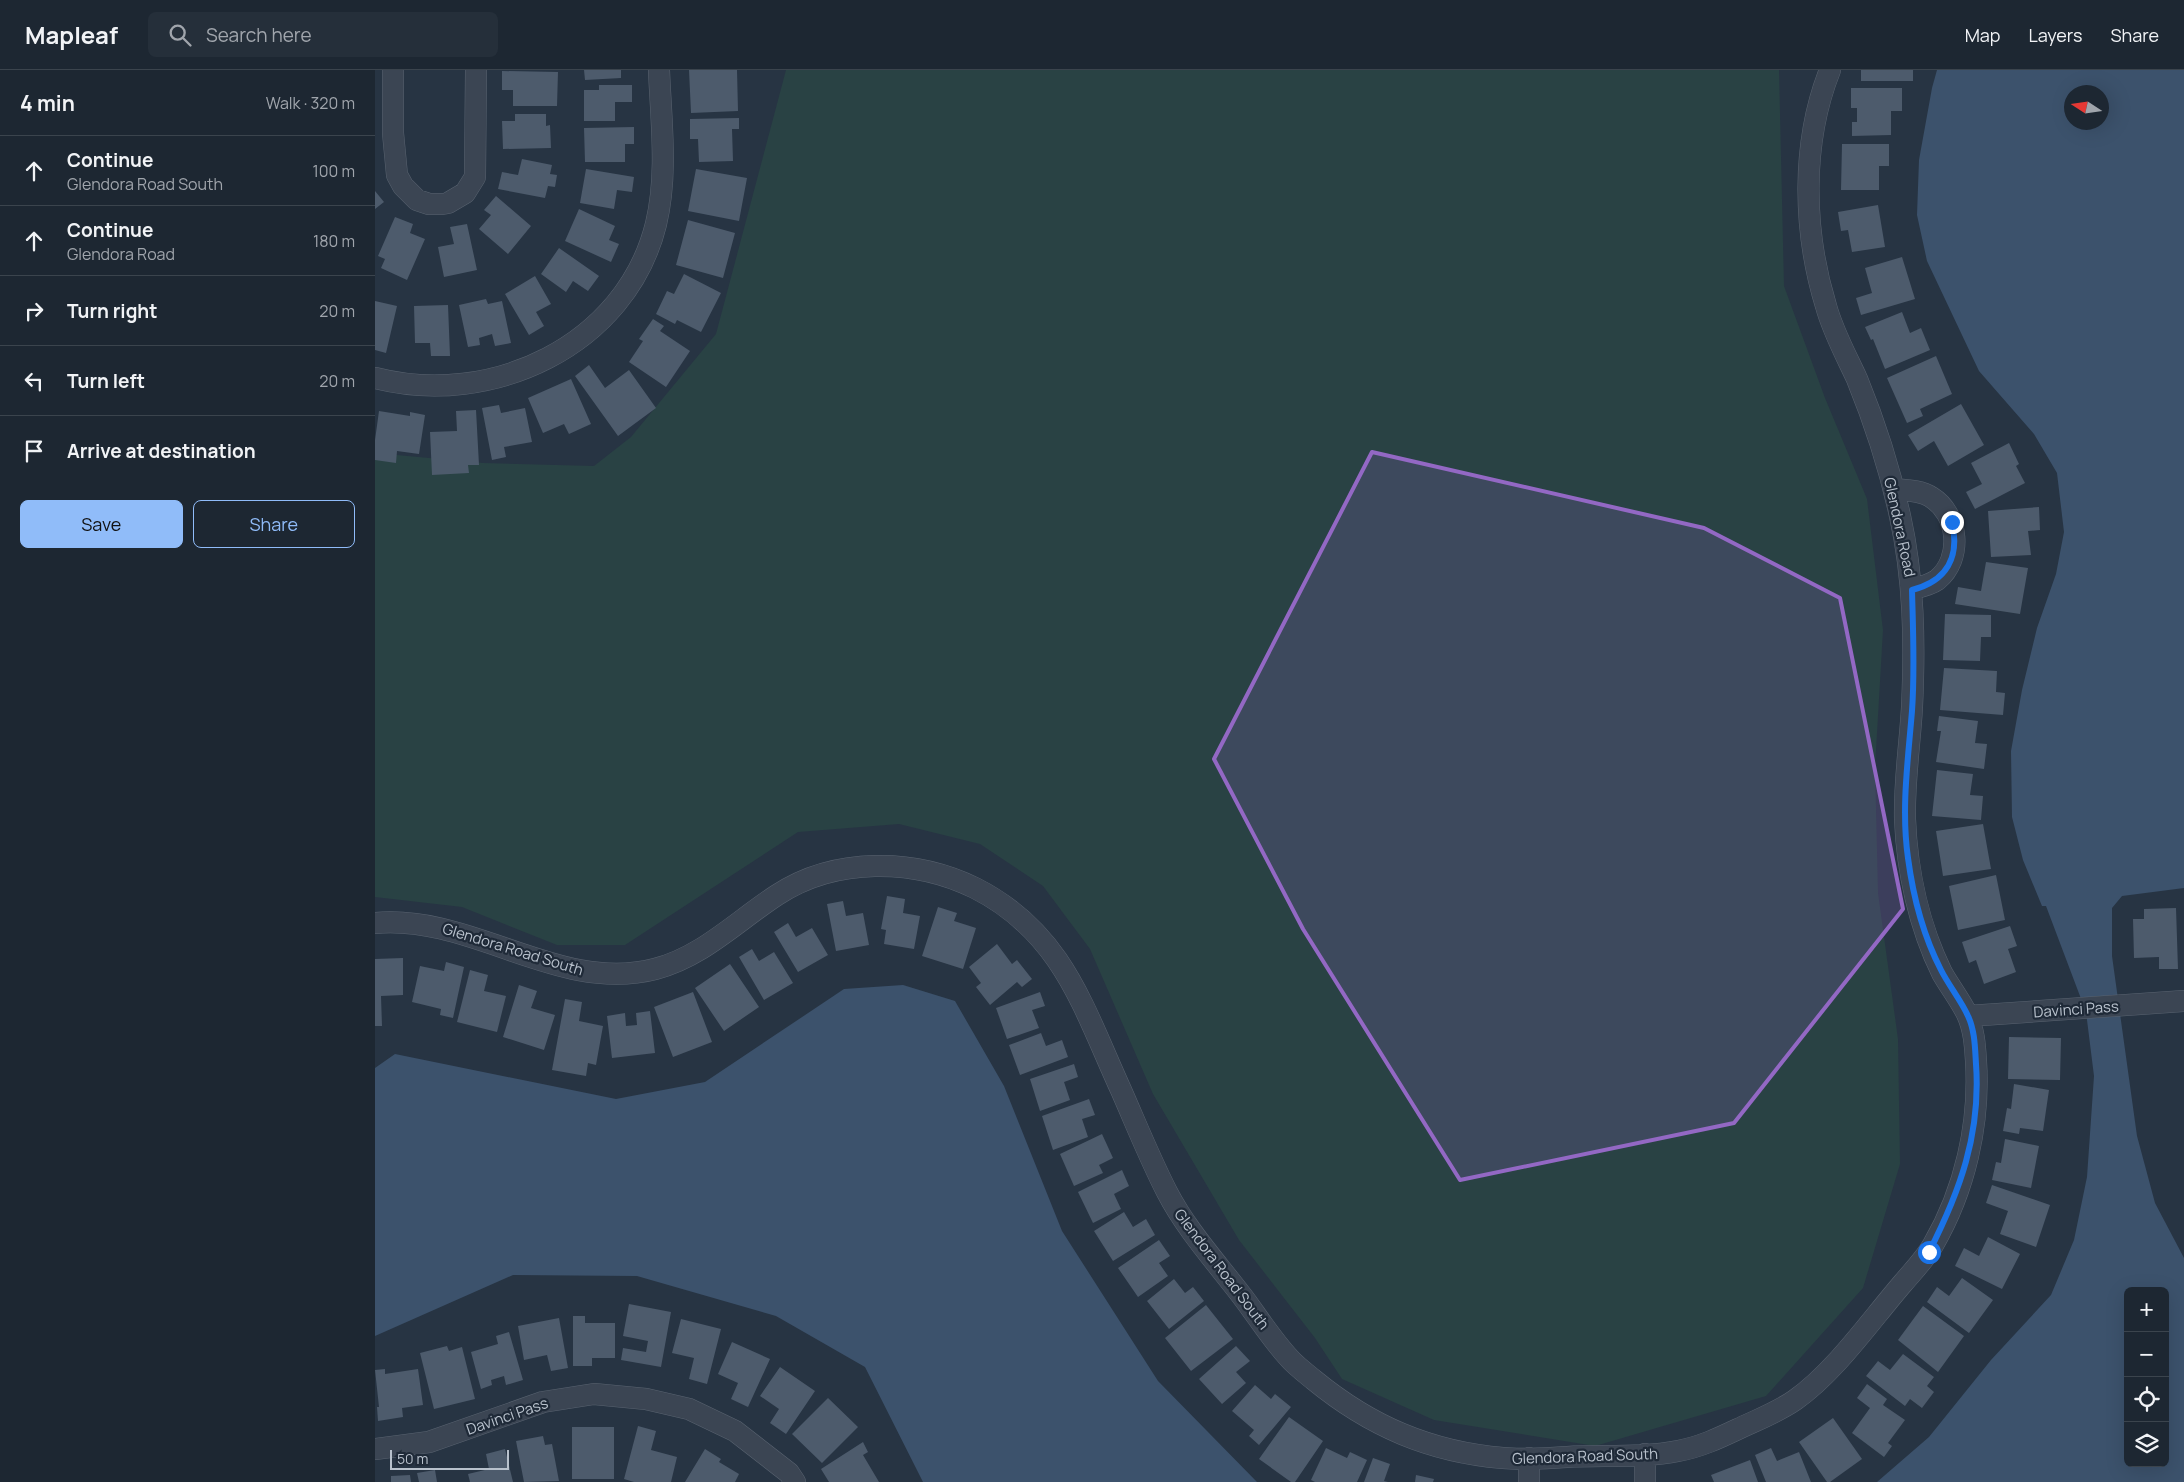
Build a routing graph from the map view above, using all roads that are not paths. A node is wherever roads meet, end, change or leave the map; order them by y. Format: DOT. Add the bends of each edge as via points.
graph roads {
  1 [pos="393,70"];
  2 [pos="476,70"];
  3 [pos="659,70"];
  4 [pos="1830,70"];
  5 [pos="384,133"];
  6 [pos="375,378"];
  7 [pos="1894,489"];
  8 [pos="1912,590"];
  9 [pos="375,923"];
  10 [pos="2184,1001"];
  11 [pos="1968,1016"];
  12 [pos="375,1449"];
  13 [pos="1645,1454"];
  14 [pos="1529,1458"];
  15 [pos="795,1482"];
  16 [pos="1529,1482"];
  17 [pos="1645,1482"];
  1 -- 5 [label="street"];
  2 -- 5 [label="street" via="475,177 460,197 442,204 429,204 411,196 397,174"];
  3 -- 6 [label="street" via="663,169 660,208 641,263 609,312 581,338 553,356 490,380 457,386 423,386"];
  4 -- 7 [label="street, Glendora Road" via="1824,82 1811,148 1808,193 1816,270 1826,308 1879,439"];
  7 -- 8 [label="street, Glendora Road"];
  7 -- 8 [label="street" via="1929,495 1946,512 1954,534 1951,559 1945,570 1937,580"];
  8 -- 11 [label="street, Glendora Road" via="1912,700 1905,801 1908,858 1926,932 1940,968"];
  9 -- 14 [label="street, Glendora Road South" via="428,924 573,969 601,975 631,974 663,967 700,950 784,890 821,874 849,867 882,865 951,877 1014,911 1035,930 1057,958 1072,983 1169,1196 1292,1362 1362,1416 1409,1438 1460,1452 1509,1459"];
  10 -- 11 [label="street, Davinci Pass"];
  11 -- 13 [label="street, Glendora Road South" via="1975,1040 1978,1088 1975,1129 1947,1216 1929,1252 1827,1373 1793,1402 1713,1441 1672,1452"];
  12 -- 15 [label="street, Davinci Pass" via="429,1442 543,1402 593,1394 645,1399 689,1409 735,1431 789,1473"];
  13 -- 14 [label="street, Glendora Road South"];
  13 -- 17 [label="street"];
  14 -- 16 [label="street"];
}
